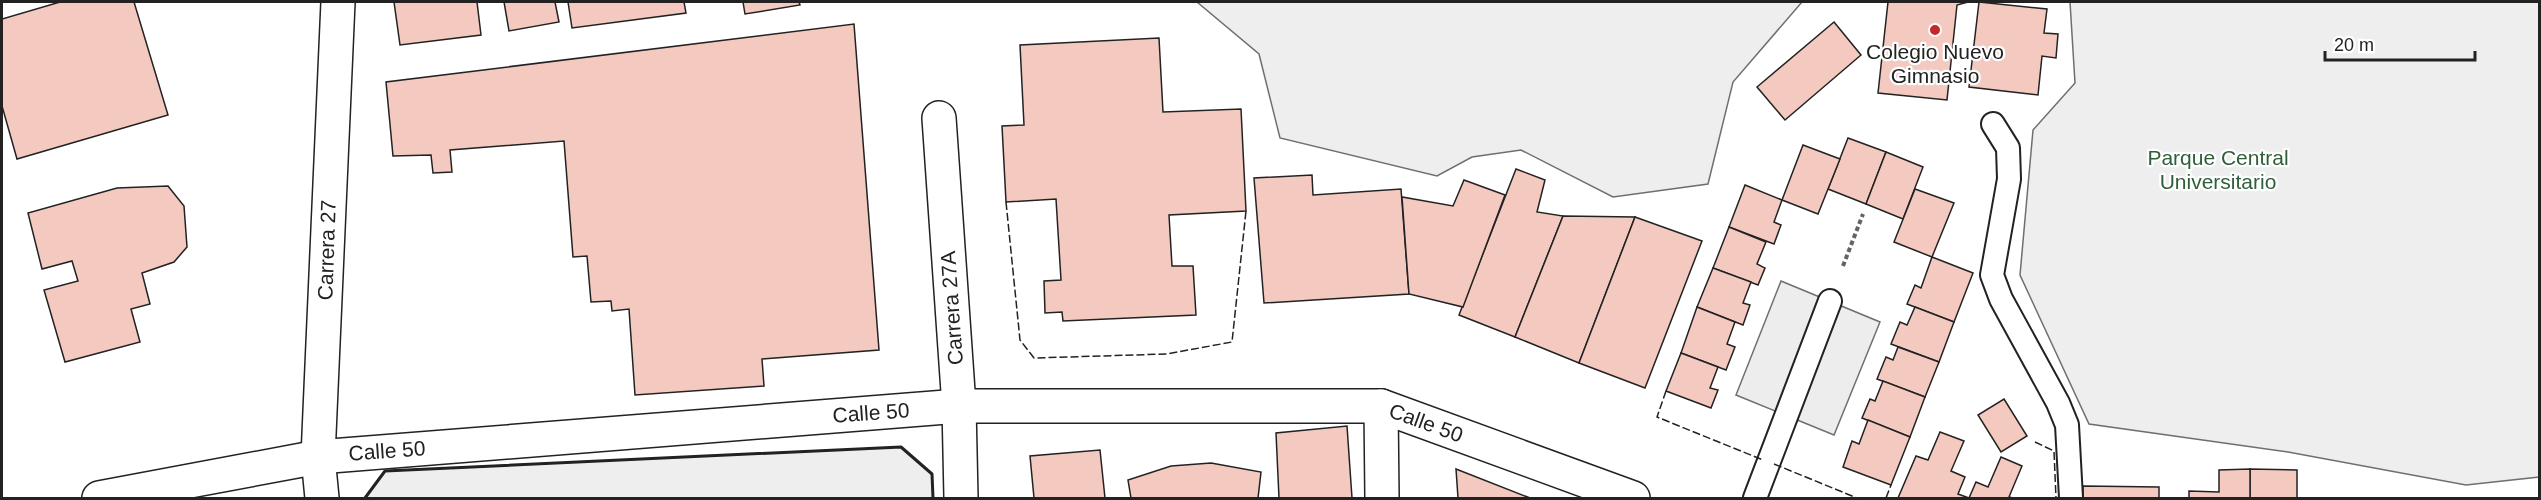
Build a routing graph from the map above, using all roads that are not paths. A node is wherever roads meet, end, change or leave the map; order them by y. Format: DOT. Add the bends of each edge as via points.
graph roads {
  1 [pos="338,2"];
  2 [pos="939,118"];
  3 [pos="1993,124"];
  4 [pos="1830,301"];
  5 [pos="959,406"];
  6 [pos="1381,406"];
  7 [pos="318,457"];
  8 [pos="99,498"];
  9 [pos="322,498"];
  10 [pos="961,498"];
  11 [pos="1382,498"];
  12 [pos="1633,498"];
  13 [pos="1755,498"];
  14 [pos="2071,498"];
  1 -- 7 [label="main road, Carrera 27"];
  2 -- 5 [label="main road, Carrera 27A"];
  3 -- 14 [label="lane" via="2008,148 2009,179 1992,275 2067,425"];
  4 -- 13 [label="lane"];
  5 -- 6 [label="main road, Calle 50"];
  5 -- 7 [label="main road, Calle 50"];
  5 -- 10 [label="main road, Carrera 27A"];
  6 -- 11 [label="main road"];
  6 -- 12 [label="main road, Calle 50"];
  7 -- 8 [label="main road, Calle 50"];
  7 -- 9 [label="main road, Carrera 27"];
}
